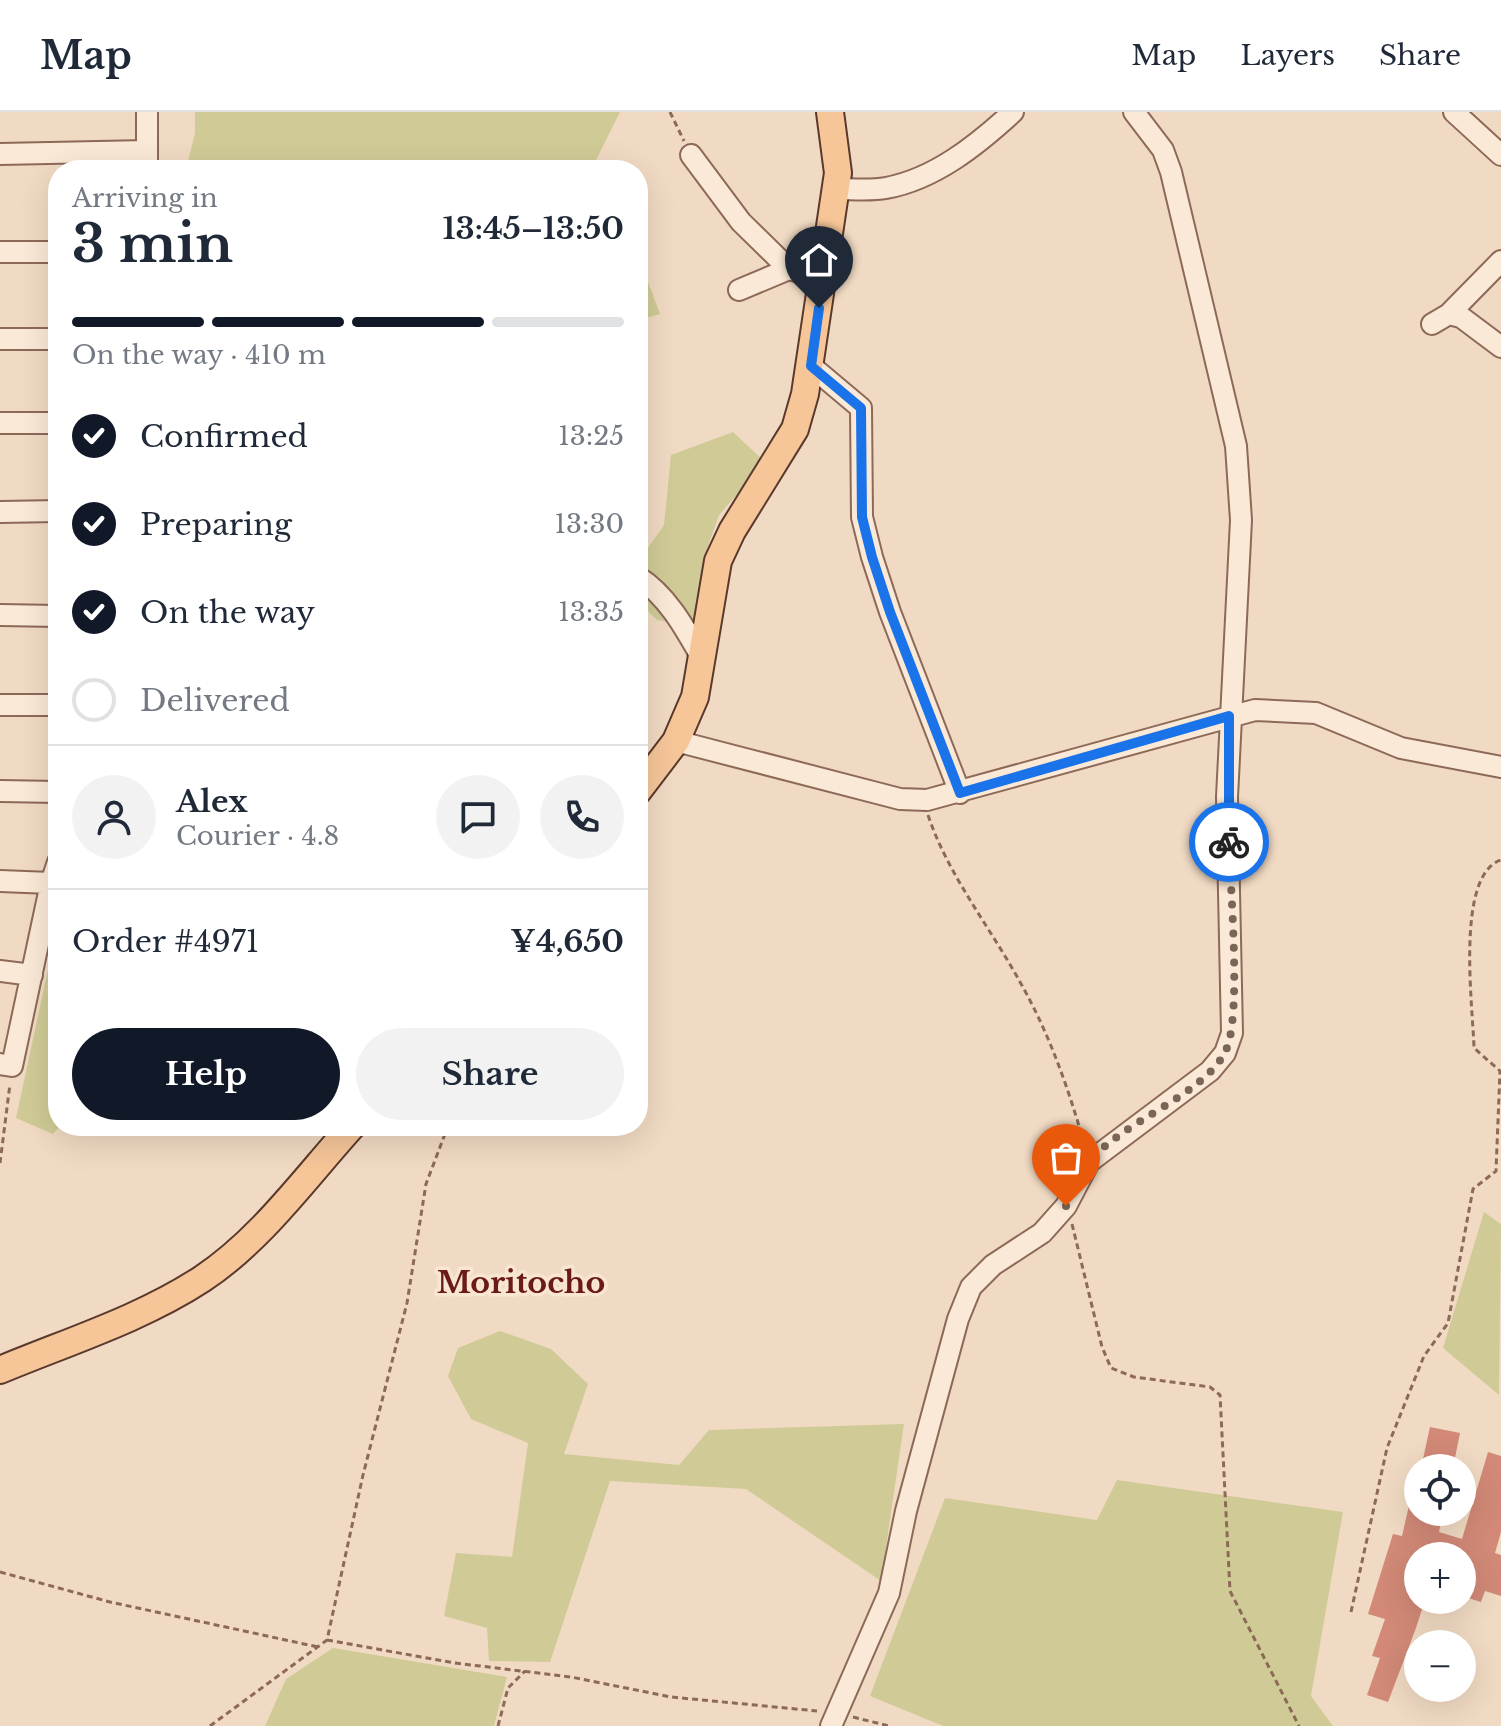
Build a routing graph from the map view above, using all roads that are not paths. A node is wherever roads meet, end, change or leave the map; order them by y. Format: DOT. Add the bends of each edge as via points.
graph roads {
  1 [pos="147,112"];
  2 [pos="830,112"];
  3 [pos="1013,112"];
  4 [pos="1135,112"];
  5 [pos="1454,112"];
  6 [pos="0,154"];
  7 [pos="691,155"];
  8 [pos="1501,155"];
  9 [pos="147,160"];
  10 [pos="836,189"];
  11 [pos="0,252"];
  12 [pos="48,252"];
  13 [pos="1501,261"];
  14 [pos="789,269"];
  15 [pos="823,279"];
  16 [pos="739,290"];
  17 [pos="0,339"];
  18 [pos="48,339"];
  19 [pos="1501,347"];
  20 [pos="811,366"];
  21 [pos="0,423"];
  22 [pos="48,423"];
  23 [pos="48,511"];
  24 [pos="0,512"];
  25 [pos="648,584"];
  26 [pos="0,615"];
  27 [pos="48,616"];
  28 [pos="703,660"];
  29 [pos="0,705"];
  30 [pos="48,705"];
  31 [pos="1229,716"];
  32 [pos="676,741"];
  33 [pos="1501,767"];
  34 [pos="648,778"];
  35 [pos="0,791"];
  36 [pos="48,792"];
  37 [pos="960,793"];
  38 [pos="0,881"];
  39 [pos="48,883"];
  40 [pos="48,898"];
  41 [pos="0,971"];
  42 [pos="32,975"];
  43 [pos="6,1065"];
  44 [pos="343,1136"];
  45 [pos="0,1370"];
  46 [pos="834,1720"];
  1 -- 9 [label="street"];
  2 -- 10 [label="main road"];
  3 -- 10 [label="street" via="961,154 909,182"];
  4 -- 31 [label="street" via="1163,150 1171,172 1236,446 1241,520"];
  5 -- 8 [label="street"];
  6 -- 9 [label="street"];
  7 -- 14 [label="street" via="741,222"];
  10 -- 15 [label="main road"];
  11 -- 12 [label="street"];
  13 -- 19 [label="street" via="1441,319 1461,317"];
  14 -- 15 [label="street"];
  14 -- 16 [label="street"];
  15 -- 20 [label="main road"];
  17 -- 18 [label="street"];
  20 -- 28 [label="main road" via="795,429 718,561"];
  20 -- 37 [label="street" via="861,408 862,517 872,557"];
  21 -- 22 [label="street"];
  23 -- 24 [label="street"];
  25 -- 28 [label="street" via="685,628"];
  26 -- 27 [label="street"];
  28 -- 32 [label="main road" via="695,697"];
  29 -- 30 [label="street"];
  31 -- 33 [label="street" via="1255,710 1316,713 1401,748"];
  31 -- 37 [label="street"];
  31 -- 46 [label="street" via="1232,1033 1225,1053 1210,1071 1089,1162 1066,1206 1042,1233 993,1265 971,1287 920,1458 889,1593"];
  32 -- 34 [label="main road"];
  32 -- 37 [label="street" via="900,799"];
  35 -- 36 [label="street"];
  38 -- 39 [label="street"];
  40 -- 42 [label="street"];
  41 -- 42 [label="street"];
  42 -- 43 [label="street"];
  44 -- 45 [label="main road" via="253,1237 202,1279 127,1318"];
}
